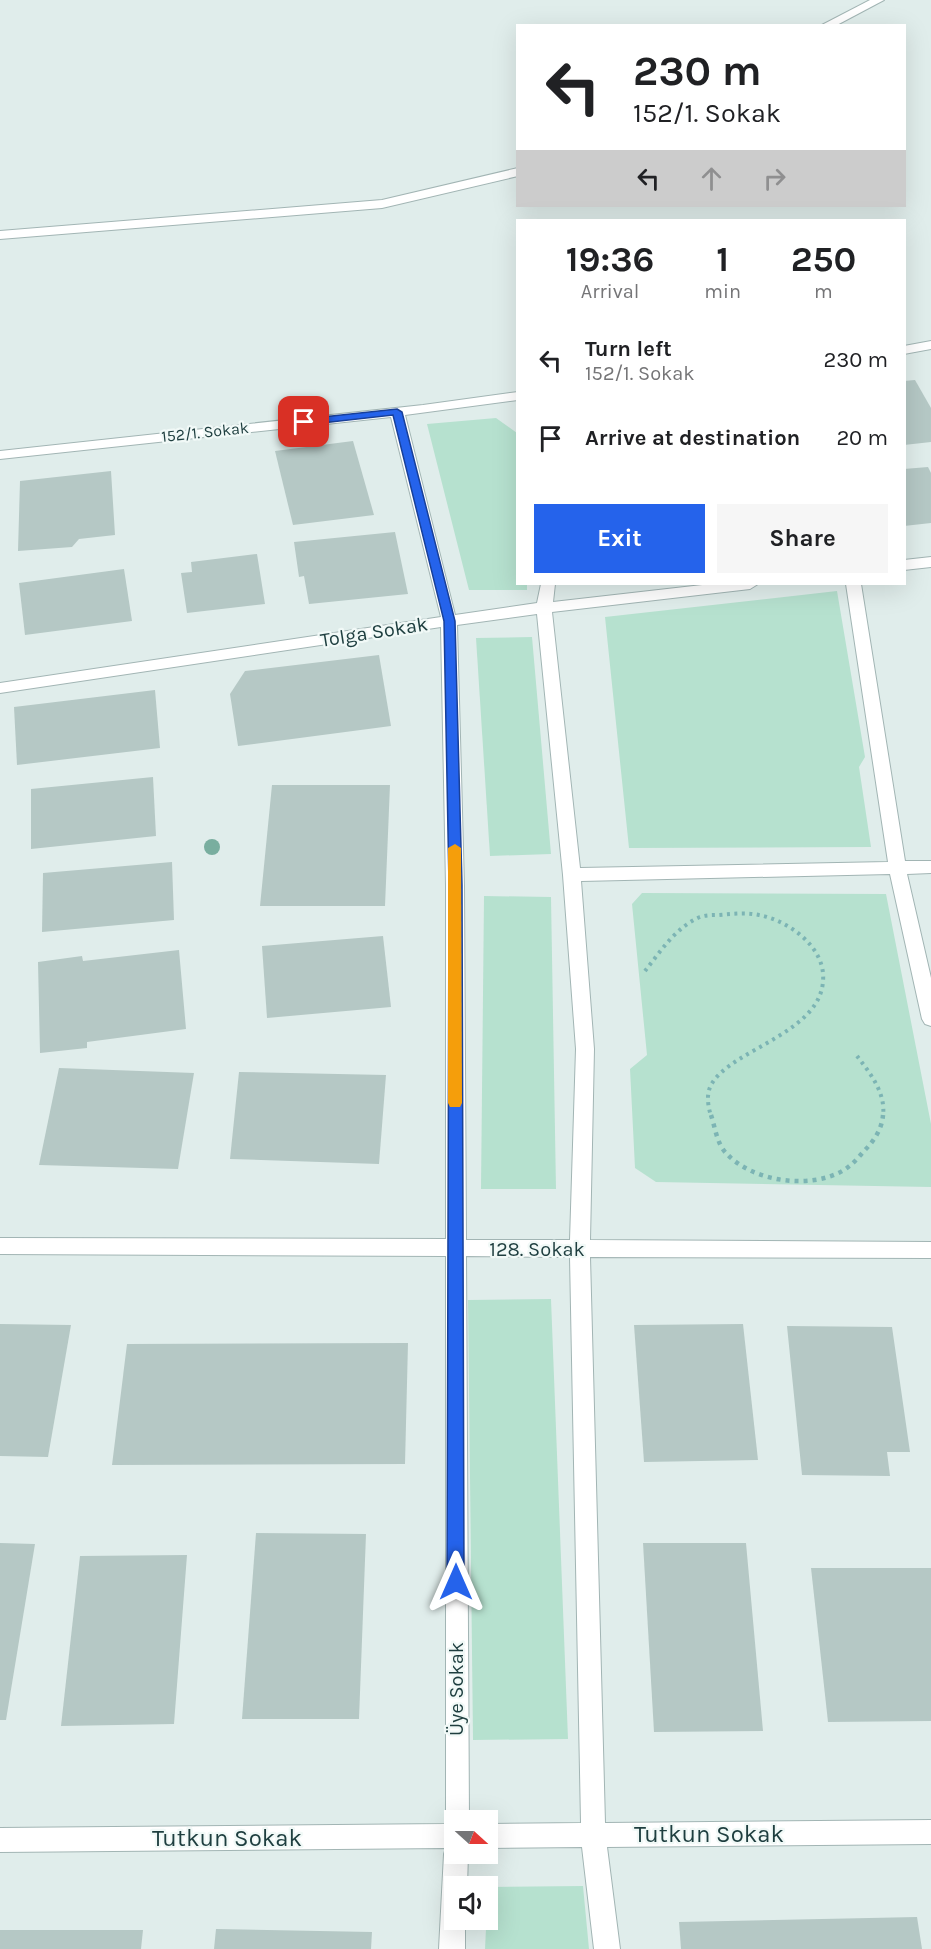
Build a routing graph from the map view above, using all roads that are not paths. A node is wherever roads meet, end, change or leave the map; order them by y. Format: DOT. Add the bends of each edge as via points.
graph roads {
  1 [pos="879,0"];
  2 [pos="829,24"];
  3 [pos="516,172"];
  4 [pos="0,235"];
  5 [pos="931,345"];
  6 [pos="906,350"];
  7 [pos="516,396"];
  8 [pos="397,412"];
  9 [pos="0,455"];
  10 [pos="931,562"];
  11 [pos="906,566"];
  12 [pos="548,585"];
  13 [pos="741,585"];
  14 [pos="853,585"];
  15 [pos="544,608"];
  16 [pos="449,621"];
  17 [pos="0,688"];
  18 [pos="897,866"];
  19 [pos="931,867"];
  20 [pos="572,875"];
  21 [pos="931,1019"];
  22 [pos="0,1246"];
  23 [pos="454,1248"];
  24 [pos="580,1249"];
  25 [pos="931,1250"];
  26 [pos="457,1810"];
  27 [pos="931,1833"];
  28 [pos="592,1835"];
  29 [pos="444,1836"];
  30 [pos="498,1836"];
  31 [pos="0,1840"];
  32 [pos="453,1930"];
  33 [pos="452,1949"];
  34 [pos="607,1949"];
  1 -- 2 [label="street"];
  3 -- 4 [label="street" via="382,204"];
  5 -- 6 [label="street"];
  7 -- 8 [label="street, 152/1. Sokak"];
  8 -- 9 [label="street, 152/1. Sokak"];
  8 -- 16 [label="street, Üye Sokak"];
  10 -- 11 [label="street"];
  12 -- 15 [label="street"];
  13 -- 15 [label="street, Tolga Sokak"];
  14 -- 18 [label="street"];
  15 -- 16 [label="street, Tolga Sokak"];
  15 -- 20 [label="street"];
  16 -- 17 [label="street, Tolga Sokak"];
  16 -- 23 [label="street, Üye Sokak" via="455,885"];
  18 -- 19 [label="street"];
  18 -- 20 [label="street"];
  18 -- 21 [label="street"];
  20 -- 24 [label="street" via="585,1049"];
  22 -- 23 [label="street, 128. Sokak"];
  23 -- 24 [label="street, 128. Sokak"];
  23 -- 26 [label="street, Üye Sokak"];
  24 -- 25 [label="street, 128. Sokak"];
  24 -- 28 [label="street"];
  27 -- 28 [label="street, Tutkun Sokak"];
  28 -- 30 [label="street, Tutkun Sokak"];
  28 -- 34 [label="street"];
  29 -- 31 [label="street, Tutkun Sokak"];
  32 -- 33 [label="street"];
}
